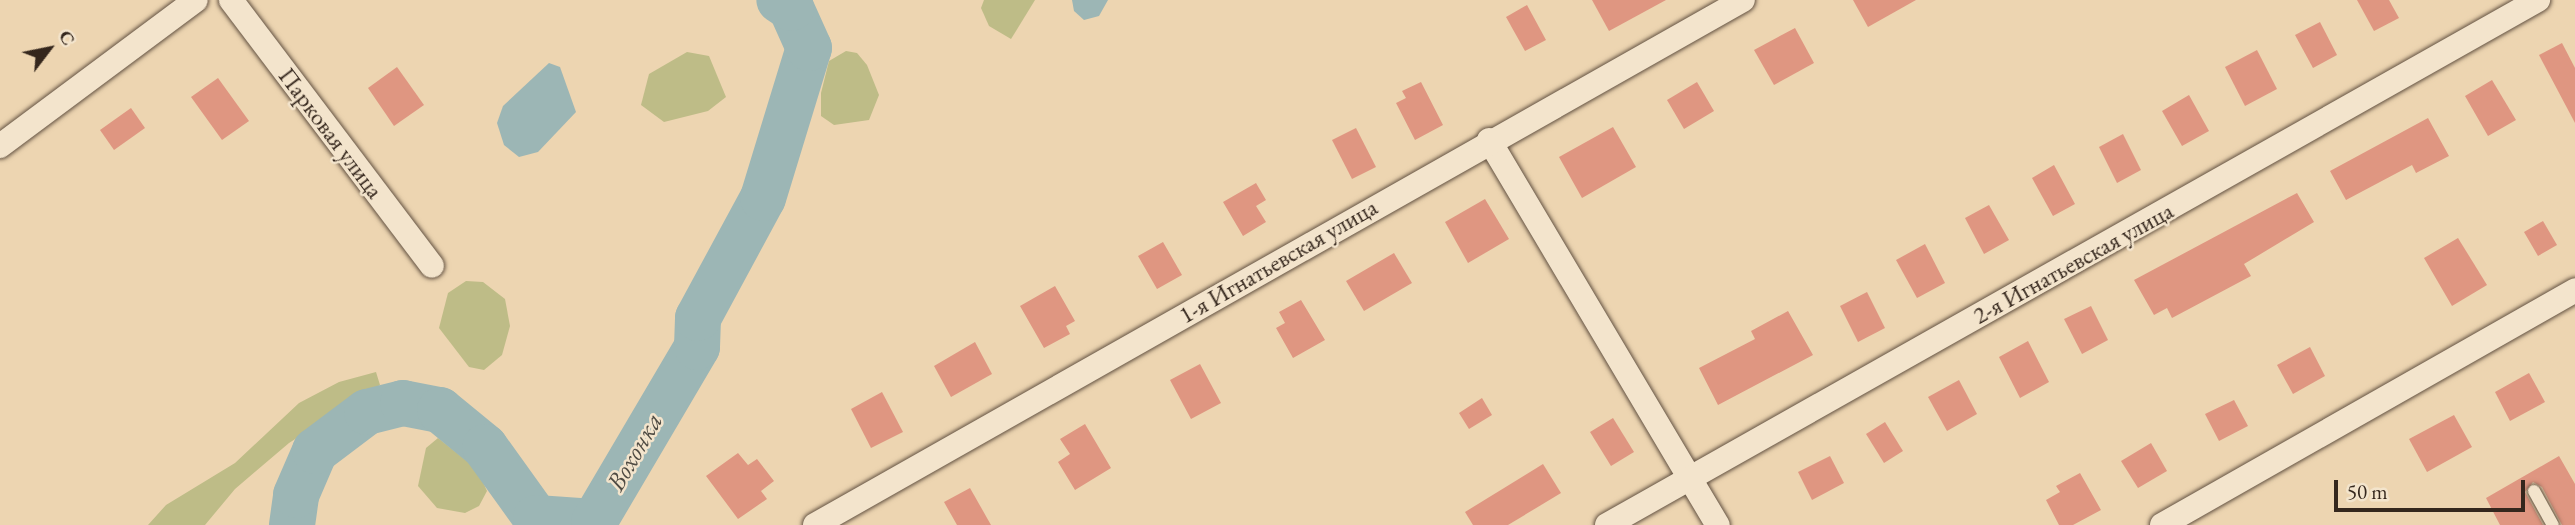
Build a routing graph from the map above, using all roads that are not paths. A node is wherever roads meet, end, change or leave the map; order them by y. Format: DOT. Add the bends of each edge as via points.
graph roads {
  1 [pos="196,0"];
  2 [pos="231,0"];
  3 [pos="1743,0"];
  4 [pos="2539,0"];
  5 [pos="1489,140"];
  6 [pos="0,146"];
  7 [pos="432,266"];
  8 [pos="2575,290"];
  9 [pos="1691,478"];
  10 [pos="2534,491"];
  11 [pos="816,525"];
  12 [pos="1607,525"];
  13 [pos="1718,525"];
  14 [pos="2162,525"];
  15 [pos="2553,525"];
  1 -- 6 [label="street"];
  2 -- 7 [label="street, Парковая улица"];
  3 -- 5 [label="street, 1-я Игнатьевская улица"];
  4 -- 9 [label="street, 2-я Игнатьевская улица"];
  5 -- 9 [label="street"];
  5 -- 11 [label="street, 1-я Игнатьевская улица"];
  8 -- 14 [label="street"];
  9 -- 12 [label="street, 2-я Игнатьевская улица"];
  9 -- 13 [label="street"];
  10 -- 15 [label="lane"];
}
